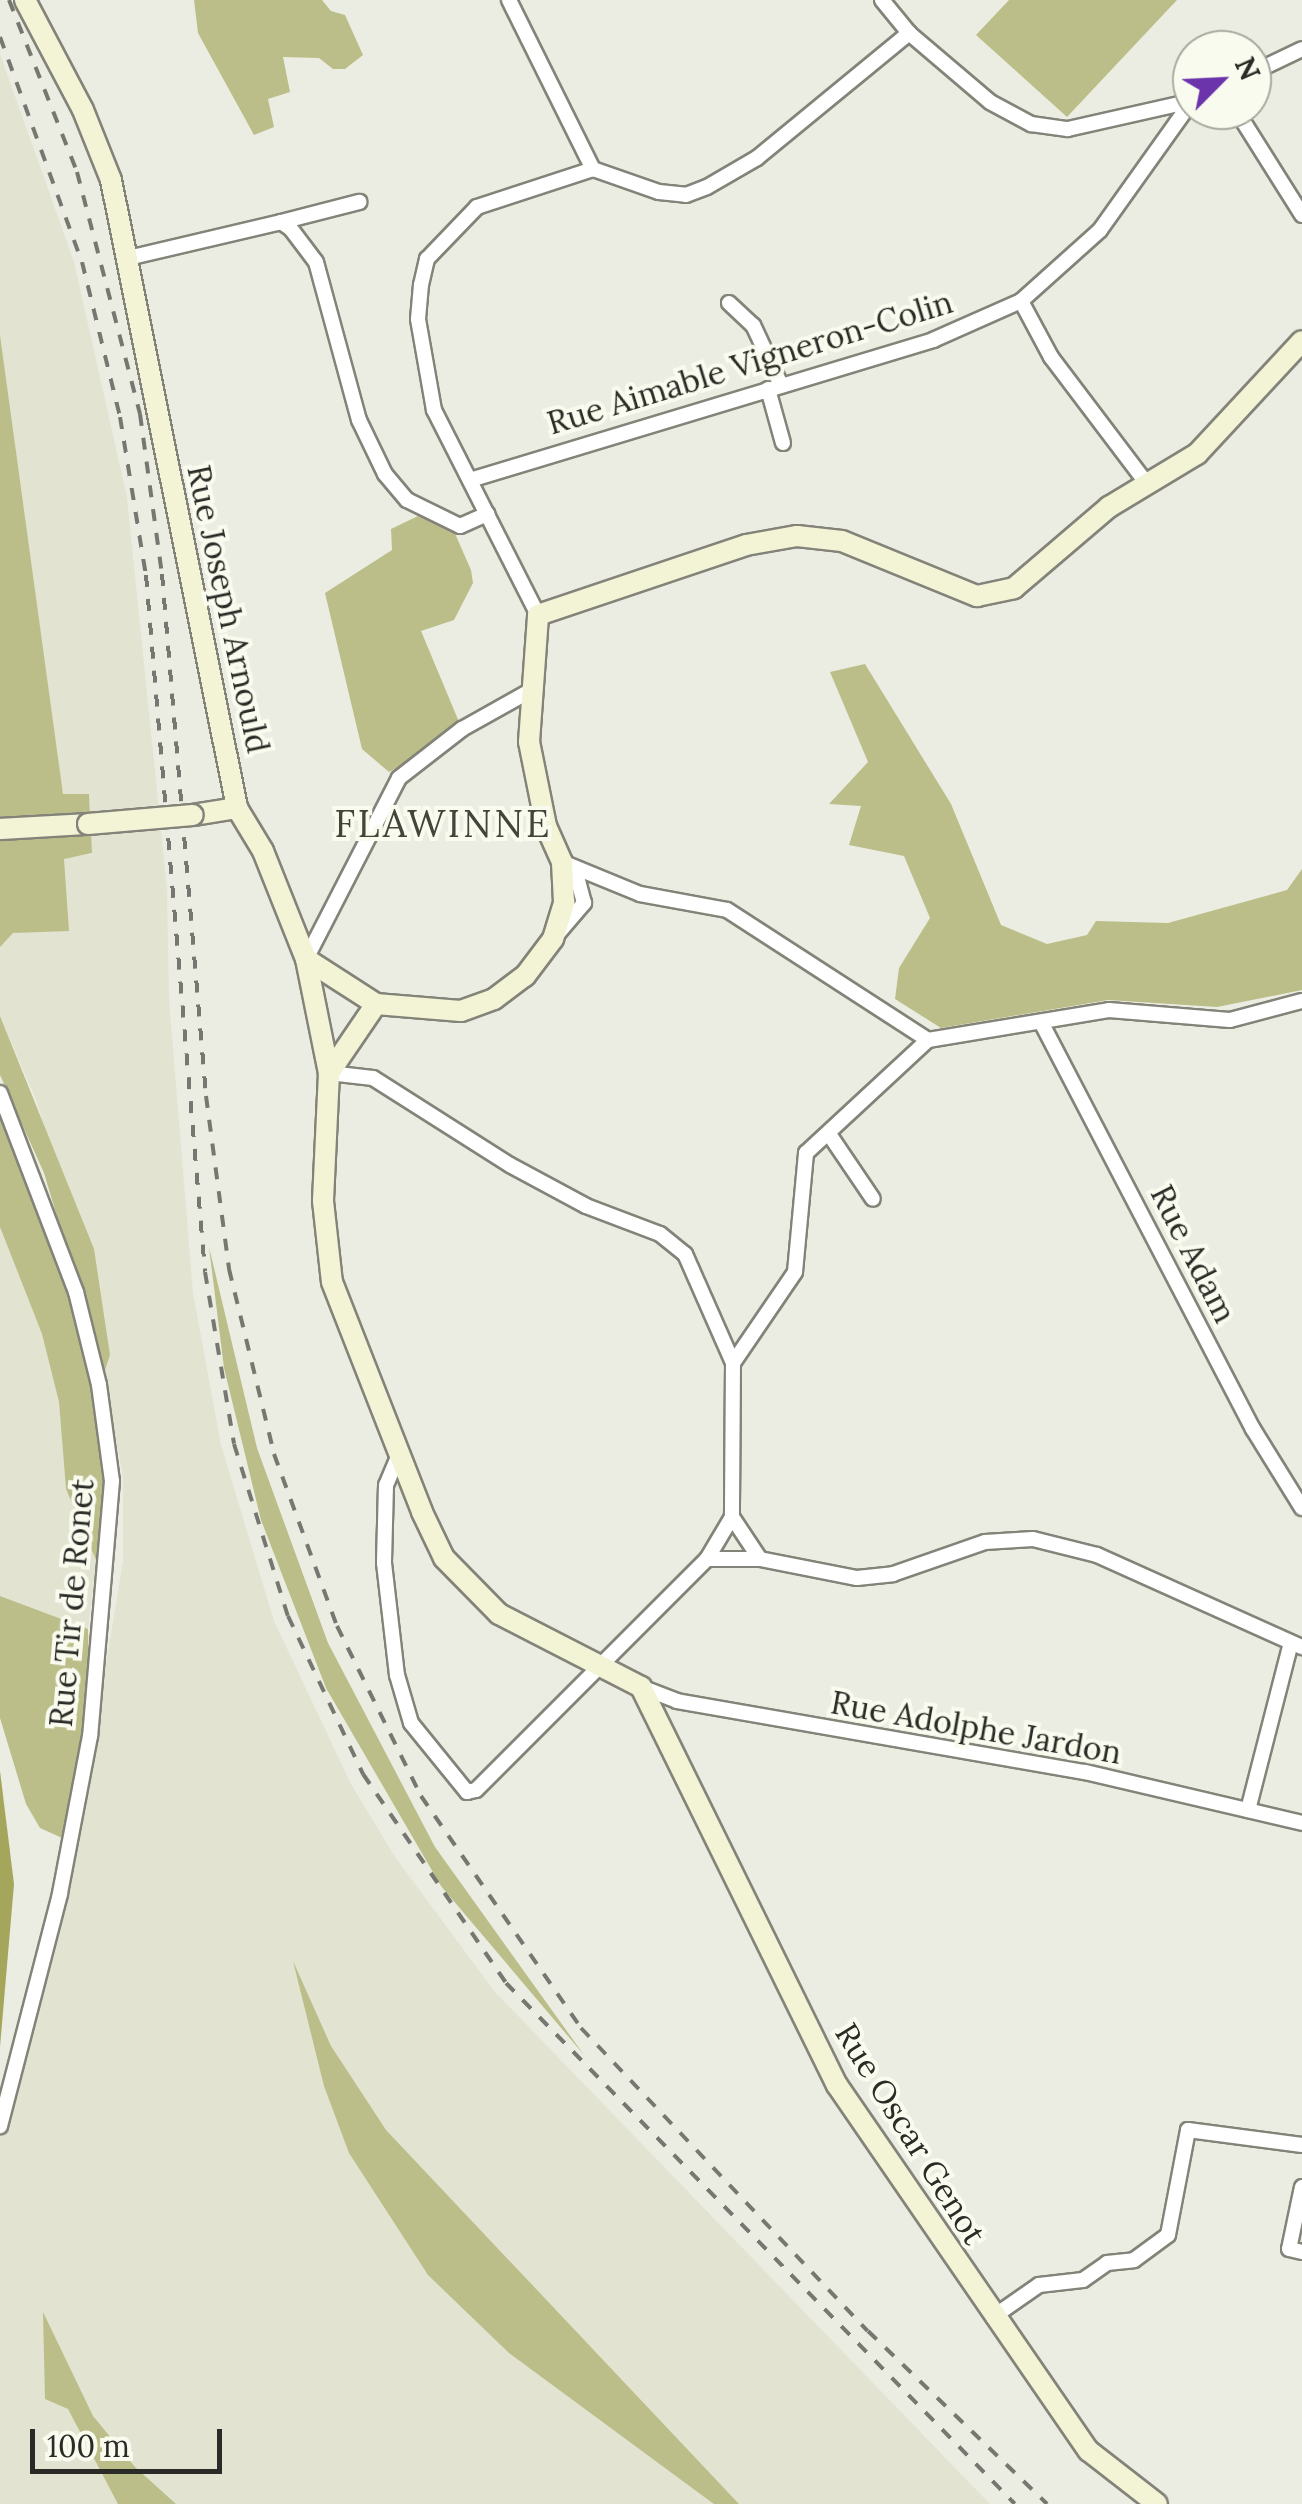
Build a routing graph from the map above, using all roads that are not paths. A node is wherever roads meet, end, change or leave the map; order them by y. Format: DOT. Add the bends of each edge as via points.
graph roads {
  1 [pos="25,0"];
  2 [pos="509,0"];
  3 [pos="882,0"];
  4 [pos="908,33"];
  5 [pos="1302,48"];
  6 [pos="1272,63"];
  7 [pos="1172,105"];
  8 [pos="1172,129"];
  9 [pos="1249,130"];
  10 [pos="593,168"];
  11 [pos="359,202"];
  12 [pos="1302,215"];
  13 [pos="281,222"];
  14 [pos="128,258"];
  15 [pos="1021,301"];
  16 [pos="729,302"];
  17 [pos="1302,341"];
  18 [pos="775,387"];
  19 [pos="783,444"];
  20 [pos="470,480"];
  21 [pos="1147,484"];
  22 [pos="487,514"];
  23 [pos="538,615"];
  24 [pos="528,692"];
  25 [pos="238,808"];
  26 [pos="0,829"];
  27 [pos="562,862"];
  28 [pos="306,960"];
  29 [pos="1302,1001"];
  30 [pos="376,1004"];
  31 [pos="1042,1022"];
  32 [pos="928,1040"];
  33 [pos="329,1073"];
  34 [pos="0,1093"];
  35 [pos="829,1134"];
  36 [pos="872,1199"];
  37 [pos="733,1363"];
  38 [pos="398,1456"];
  39 [pos="1302,1508"];
  40 [pos="732,1518"];
  41 [pos="707,1559"];
  42 [pos="760,1560"];
  43 [pos="1296,1645"];
  44 [pos="601,1662"];
  45 [pos="641,1687"];
  46 [pos="1248,1810"];
  47 [pos="1302,1822"];
  48 [pos="0,2126"];
  49 [pos="1302,2147"];
  50 [pos="1302,2187"];
  51 [pos="1302,2252"];
  52 [pos="993,2317"];
  53 [pos="1157,2504"];
  1 -- 14 [label="street, Rue Joseph Arnould" via="98,142"];
  2 -- 10 [label="street"];
  3 -- 4 [label="street"];
  4 -- 7 [label="street" via="990,102 1054,130"];
  4 -- 10 [label="street" via="757,158 707,188 686,196 659,192"];
  5 -- 6 [label="street"];
  8 -- 15 [label="street, Rue Aimable Vigneron-Colin" via="1100,230"];
  9 -- 12 [label="street"];
  10 -- 20 [label="street" via="477,207 427,259 418,319 426,382"];
  11 -- 13 [label="street"];
  13 -- 14 [label="street"];
  13 -- 22 [label="street" via="316,262 359,420 385,474 408,500 460,526"];
  14 -- 25 [label="street, Rue Joseph Arnould"];
  15 -- 18 [label="street, Rue Aimable Vigneron-Colin" via="933,340"];
  15 -- 21 [label="street" via="1051,357"];
  16 -- 18 [label="street" via="754,325"];
  17 -- 21 [label="street" via="1196,454"];
  18 -- 19 [label="street"];
  18 -- 20 [label="street, Rue Aimable Vigneron-Colin"];
  20 -- 22 [label="street"];
  21 -- 23 [label="street" via="1109,506 1038,572 986,596 945,588 842,542 797,536 746,545"];
  22 -- 23 [label="street"];
  23 -- 24 [label="street"];
  24 -- 27 [label="street" via="538,794"];
  24 -- 28 [label="street" via="462,729 399,778"];
  25 -- 26 [label="street, bridge"];
  25 -- 28 [label="street, Rue Joseph Arnould" via="263,851"];
  27 -- 30 [label="street" via="564,902 553,939 526,976 494,999 460,1011"];
  27 -- 32 [label="street" via="640,894 727,910"];
  28 -- 30 [label="street"];
  28 -- 33 [label="street, Rue Joseph Arnould"];
  29 -- 31 [label="street" via="1230,1020 1109,1010"];
  30 -- 33 [label="street"];
  31 -- 32 [label="street"];
  31 -- 39 [label="street, Rue Adam" via="1253,1430"];
  32 -- 35 [label="street"];
  33 -- 37 [label="street" via="373,1078 525,1173 660,1234 684,1254"];
  33 -- 38 [label="street, Rue Joseph Arnould" via="323,1201 332,1282"];
  34 -- 48 [label="street, Rue Tir de Ronet" via="76,1292 100,1385 112,1481 90,1736 60,1894"];
  35 -- 36 [label="street"];
  35 -- 37 [label="street" via="806,1153 796,1272"];
  37 -- 40 [label="street"];
  38 -- 44 [label="street, Rue Joseph Arnould" via="444,1558 466,1586 500,1614"];
  38 -- 44 [label="street" via="386,1485 384,1563 398,1675 411,1722 445,1772 466,1792 476,1790"];
  40 -- 41 [label="street"];
  40 -- 42 [label="street"];
  41 -- 42 [label="street"];
  41 -- 44 [label="street"];
  42 -- 43 [label="street" via="857,1578 893,1574 985,1542 1032,1539 1114,1562"];
  43 -- 46 [label="street"];
  44 -- 45 [label="street"];
  45 -- 46 [label="street, Rue Adolphe Jardon" via="676,1701 1085,1772"];
  45 -- 52 [label="street, Rue Oscar Genot" via="837,2085"];
  46 -- 47 [label="street, Rue Adolphe Jardon"];
  49 -- 52 [label="street" via="1188,2130 1168,2235 1134,2260 1108,2263 1082,2280 1039,2286"];
  50 -- 51 [label="street" via="1289,2250"];
  52 -- 53 [label="street, Rue Oscar Genot" via="1090,2451"];
}
